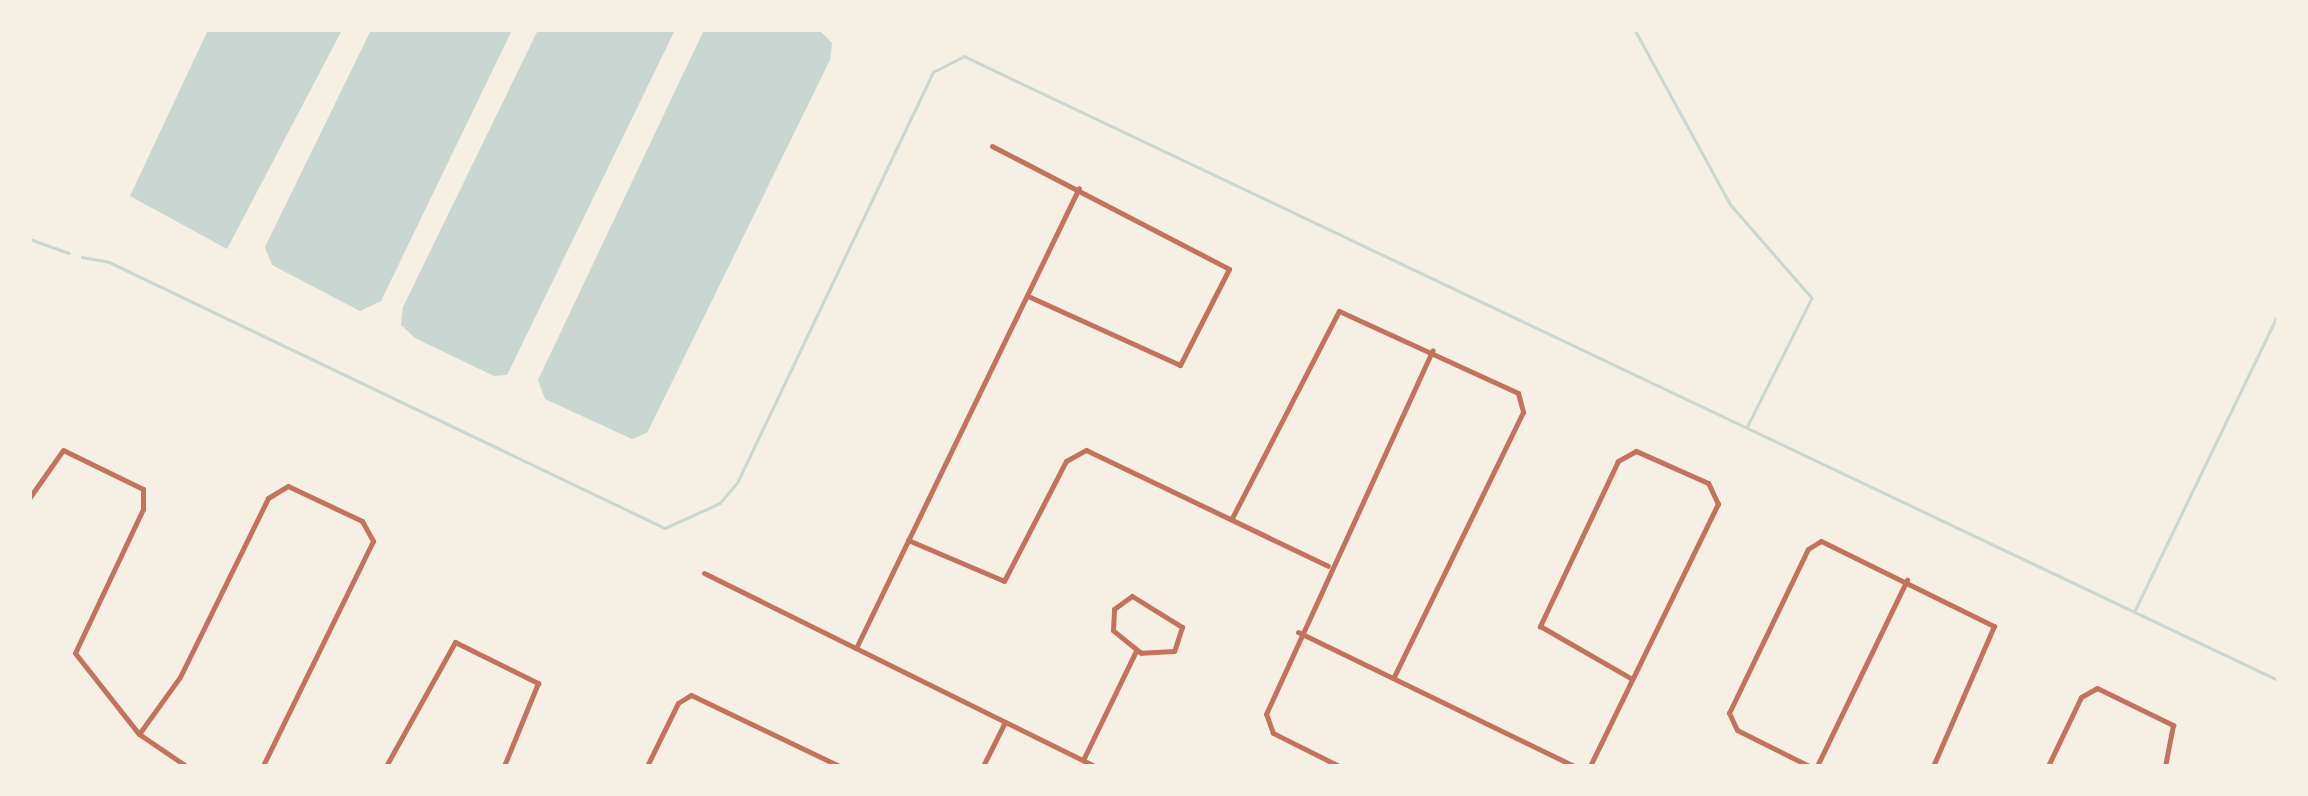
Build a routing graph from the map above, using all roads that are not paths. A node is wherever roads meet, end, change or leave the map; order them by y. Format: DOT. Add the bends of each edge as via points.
graph roads {
  1 [pos="992,146"];
  2 [pos="1079,188"];
  3 [pos="1028,296"];
  4 [pos="1434,350"];
  5 [pos="30,497"];
  6 [pos="1232,518"];
  7 [pos="908,540"];
  8 [pos="1328,566"];
  9 [pos="704,573"];
  10 [pos="1908,580"];
  11 [pos="1297,631"];
  12 [pos="856,648"];
  13 [pos="1136,651"];
  14 [pos="1394,678"];
  15 [pos="1632,680"];
  16 [pos="1005,722"];
  17 [pos="138,734"];
  18 [pos="1083,760"];
  19 [pos="186,766"];
  20 [pos="263,766"];
  21 [pos="386,766"];
  22 [pos="504,766"];
  23 [pos="647,766"];
  24 [pos="839,766"];
  25 [pos="983,766"];
  26 [pos="1095,766"];
  27 [pos="1340,766"];
  28 [pos="1574,766"];
  29 [pos="1590,766"];
  30 [pos="1809,766"];
  31 [pos="1817,766"];
  32 [pos="1932,766"];
  33 [pos="2048,766"];
  34 [pos="2165,766"];
  1 -- 2 [label="street"];
  2 -- 3 [label="street"];
  2 -- 3 [label="street" via="1218,255 1227,282 1176,365"];
  3 -- 7 [label="street"];
  4 -- 6 [label="street" via="1353,311 1336,312"];
  4 -- 8 [label="street"];
  4 -- 14 [label="street" via="1516,391 1524,409"];
  5 -- 17 [label="street" via="63,450 143,489 143,509 75,649"];
  6 -- 7 [label="street" via="1082,450 1066,461 1004,581"];
  6 -- 8 [label="street"];
  7 -- 12 [label="street"];
  8 -- 11 [label="street"];
  9 -- 12 [label="street"];
  10 -- 30 [label="street" via="1828,542 1808,549 1728,716 1737,730"];
  10 -- 31 [label="street"];
  10 -- 32 [label="street" via="1959,605 1995,634"];
  11 -- 14 [label="street"];
  11 -- 27 [label="street" via="1267,725"];
  12 -- 16 [label="street"];
  13 -- 13 [label="street" via="1168,654 1183,630 1132,596 1110,623"];
  13 -- 18 [label="street"];
  14 -- 28 [label="street"];
  15 -- 15 [label="street" via="1548,638 1542,616 1624,454 1644,453 1715,490 1716,508"];
  15 -- 29 [label="street"];
  16 -- 18 [label="street"];
  16 -- 25 [label="street"];
  17 -- 19 [label="street"];
  17 -- 20 [label="street" via="175,686 268,498 288,486 366,524 373,541"];
  18 -- 26 [label="street"];
  21 -- 22 [label="street" via="455,642 538,683"];
  23 -- 24 [label="street" via="687,696"];
  33 -- 34 [label="street" via="2081,698 2097,688 2175,727"];
}
